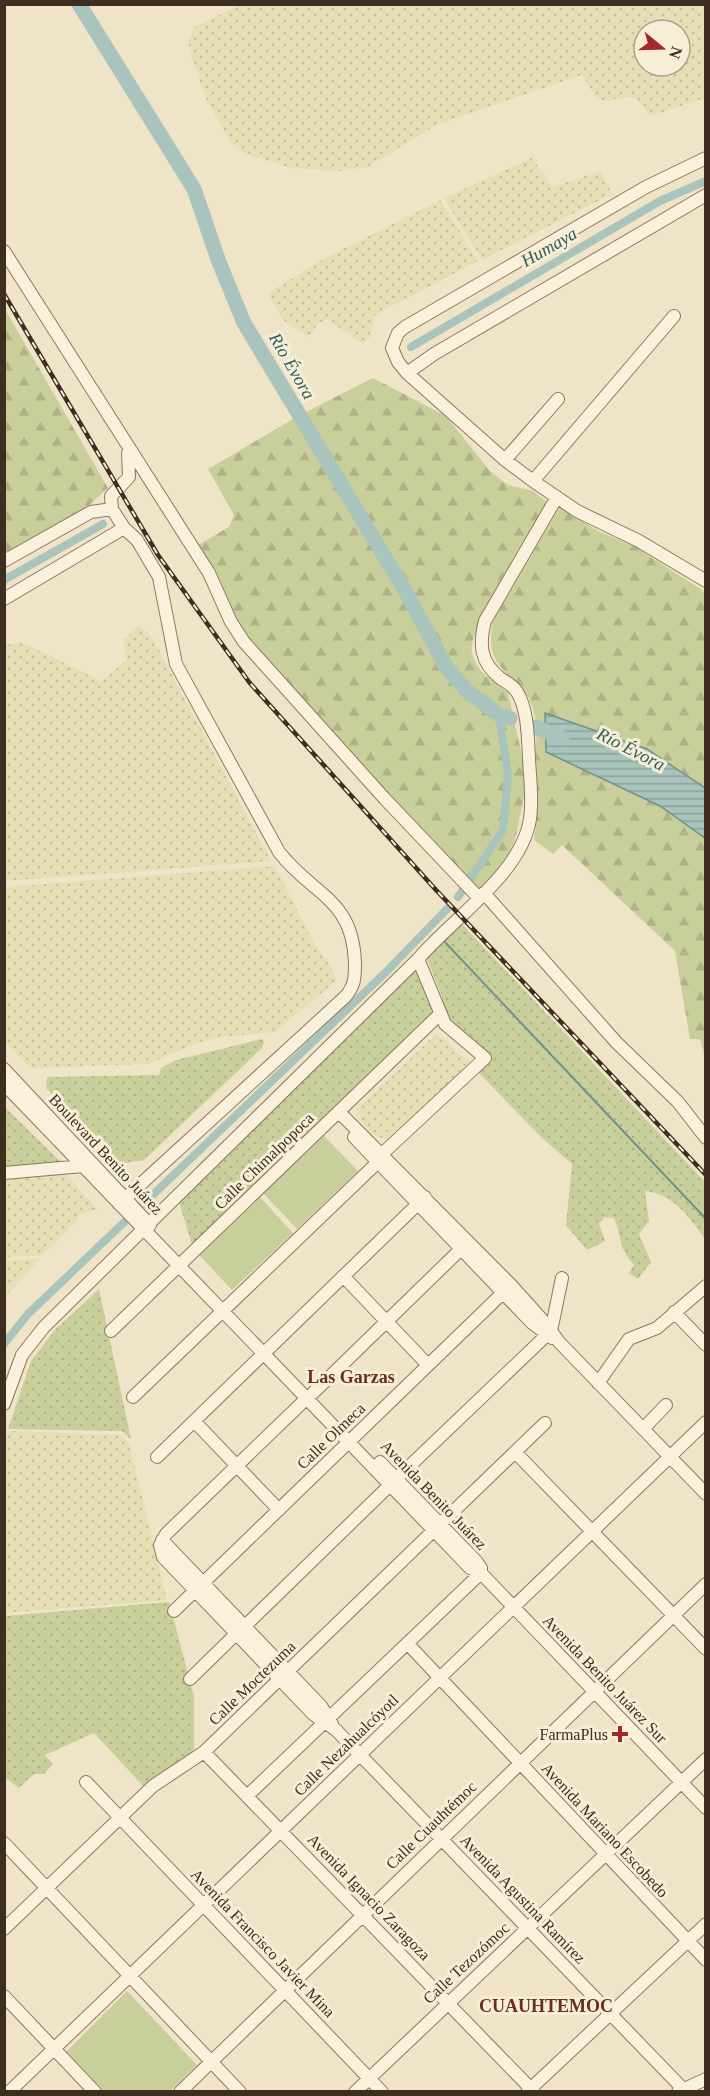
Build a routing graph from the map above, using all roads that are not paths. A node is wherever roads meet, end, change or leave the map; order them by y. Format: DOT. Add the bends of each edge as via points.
graph roads {
  1 [pos="705,159"];
  2 [pos="705,195"];
  3 [pos="4,251"];
  4 [pos="674,316"];
  5 [pos="407,373"];
  6 [pos="558,399"];
  7 [pos="126,446"];
  8 [pos="505,460"];
  9 [pos="533,481"];
  10 [pos="111,496"];
  11 [pos="556,497"];
  12 [pos="112,509"];
  13 [pos="92,512"];
  14 [pos="124,528"];
  15 [pos="4,561"];
  16 [pos="705,581"];
  17 [pos="4,599"];
  18 [pos="481,895"];
  19 [pos="418,959"];
  20 [pos="439,1015"];
  21 [pos="4,1070"];
  22 [pos="4,1084"];
  23 [pos="337,1114"];
  24 [pos="705,1138"];
  25 [pos="380,1158"];
  26 [pos="83,1166"];
  27 [pos="4,1173"];
  28 [pos="421,1200"];
  29 [pos="125,1204"];
  30 [pos="143,1224"];
  31 [pos="461,1250"];
  32 [pos="182,1262"];
  33 [pos="343,1276"];
  34 [pos="562,1278"];
  35 [pos="705,1286"];
  36 [pos="507,1289"];
  37 [pos="225,1307"];
  38 [pos="674,1312"];
  39 [pos="387,1322"];
  40 [pos="111,1331"];
  41 [pos="549,1333"];
  42 [pos="705,1345"];
  43 [pos="267,1350"];
  44 [pos="428,1365"];
  45 [pos="598,1383"];
  46 [pos="310,1396"];
  47 [pos="132,1397"];
  48 [pos="4,1404"];
  49 [pos="666,1405"];
  50 [pos="195,1421"];
  51 [pos="705,1422"];
  52 [pos="545,1424"];
  53 [pos="643,1429"];
  54 [pos="352,1439"];
  55 [pos="515,1452"];
  56 [pos="669,1456"];
  57 [pos="157,1457"];
  58 [pos="237,1466"];
  59 [pos="393,1482"];
  60 [pos="705,1494"];
  61 [pos="279,1510"];
  62 [pos="437,1528"];
  63 [pos="592,1531"];
  64 [pos="481,1573"];
  65 [pos="705,1584"];
  66 [pos="199,1587"];
  67 [pos="513,1606"];
  68 [pos="174,1611"];
  69 [pos="673,1615"];
  70 [pos="240,1630"];
  71 [pos="407,1643"];
  72 [pos="705,1649"];
  73 [pos="284,1675"];
  74 [pos="439,1678"];
  75 [pos="190,1679"];
  76 [pos="594,1691"];
  77 [pos="327,1720"];
  78 [pos="204,1752"];
  79 [pos="359,1754"];
  80 [pos="705,1759"];
  81 [pos="519,1763"];
  82 [pos="86,1782"];
  83 [pos="681,1782"];
  84 [pos="247,1796"];
  85 [pos="705,1808"];
  86 [pos="120,1818"];
  87 [pos="281,1830"];
  88 [pos="441,1838"];
  89 [pos="4,1843"];
  90 [pos="605,1854"];
  91 [pos="47,1888"];
  92 [pos="203,1905"];
  93 [pos="362,1914"];
  94 [pos="705,1924"];
  95 [pos="528,1928"];
  96 [pos="4,1929"];
  97 [pos="688,1941"];
  98 [pos="705,1960"];
  99 [pos="130,1975"];
  100 [pos="285,1990"];
  101 [pos="4,1996"];
  102 [pos="448,2003"];
  103 [pos="610,2013"];
  104 [pos="54,2048"];
  105 [pos="211,2061"];
  106 [pos="369,2078"];
  107 [pos="705,2079"];
  108 [pos="531,2090"];
  109 [pos="682,2090"];
  110 [pos="9,2091"];
  111 [pos="94,2091"];
  112 [pos="180,2091"];
  113 [pos="240,2091"];
  114 [pos="355,2091"];
  115 [pos="382,2091"];
  1 -- 5 [label="street" via="646,187 405,327 392,348"];
  2 -- 5 [label="street"];
  3 -- 7 [label="street" via="77,362"];
  4 -- 9 [label="street"];
  5 -- 8 [label="street"];
  6 -- 8 [label="street"];
  7 -- 10 [label="street" via="129,477"];
  7 -- 18 [label="street" via="209,573 244,642"];
  8 -- 9 [label="street"];
  9 -- 11 [label="street"];
  10 -- 12 [label="street"];
  10 -- 13 [label="street"];
  11 -- 16 [label="street"];
  11 -- 18 [label="street" via="485,621 481,637 482,655 490,669 510,685 521,702 530,790 530,819 522,843 494,886"];
  12 -- 13 [label="street"];
  12 -- 14 [label="street"];
  13 -- 15 [label="street"];
  14 -- 17 [label="street"];
  14 -- 29 [label="street" via="137,540 159,576 176,664 279,852 337,906 346,920 353,938 355,974 354,984 345,997"];
  18 -- 19 [label="street"];
  18 -- 24 [label="street" via="616,1042 678,1102"];
  19 -- 20 [label="street"];
  19 -- 30 [label="street"];
  20 -- 23 [label="street, Calle Chimalpopoca"];
  20 -- 25 [label="street" via="451,1032 484,1058"];
  21 -- 29 [label="street, Boulevard Benito Juárez"];
  22 -- 26 [label="street, Boulevard Benito Juárez"];
  23 -- 25 [label="street"];
  23 -- 32 [label="street, Calle Chimalpopoca"];
  25 -- 28 [label="street"];
  25 -- 37 [label="street"];
  26 -- 27 [label="street"];
  26 -- 29 [label="street, Boulevard Benito Juárez"];
  28 -- 31 [label="street"];
  28 -- 33 [label="street"];
  28 -- 36 [label="street"];
  29 -- 30 [label="street, Boulevard Benito Juárez"];
  30 -- 32 [label="street, Boulevard Benito Juárez"];
  30 -- 48 [label="street" via="26,1348"];
  31 -- 36 [label="street"];
  31 -- 39 [label="street"];
  32 -- 37 [label="street, Avenida Benito Juárez"];
  32 -- 40 [label="street, Calle Chimalpopoca"];
  33 -- 39 [label="street"];
  33 -- 43 [label="street"];
  34 -- 41 [label="street"];
  35 -- 38 [label="street"];
  36 -- 41 [label="street"];
  36 -- 44 [label="street, Calle Olmeca"];
  37 -- 43 [label="street, Avenida Benito Juárez"];
  37 -- 47 [label="street"];
  38 -- 42 [label="street"];
  38 -- 45 [label="street" via="657,1328 629,1339"];
  39 -- 44 [label="street"];
  39 -- 46 [label="street"];
  41 -- 45 [label="street"];
  41 -- 59 [label="street"];
  43 -- 46 [label="street, Avenida Benito Juárez"];
  43 -- 50 [label="street"];
  44 -- 54 [label="street, Calle Olmeca"];
  45 -- 53 [label="street"];
  46 -- 54 [label="street, Avenida Benito Juárez"];
  46 -- 58 [label="street"];
  49 -- 53 [label="street"];
  50 -- 57 [label="street"];
  50 -- 58 [label="street"];
  51 -- 56 [label="street, Calle Nezahualcóyotl"];
  52 -- 55 [label="street, Calle Moctezuma"];
  53 -- 56 [label="street"];
  54 -- 59 [label="street, Avenida Benito Juárez"];
  54 -- 61 [label="street, Calle Olmeca"];
  55 -- 62 [label="street, Calle Moctezuma"];
  55 -- 63 [label="street"];
  56 -- 60 [label="street"];
  56 -- 63 [label="street, Calle Nezahualcóyotl"];
  58 -- 61 [label="street"];
  58 -- 66 [label="street, Avenida Agustina Ramírez" via="162,1540 162,1557"];
  59 -- 62 [label="street, Avenida Benito Juárez"];
  59 -- 70 [label="street"];
  61 -- 66 [label="street, Calle Olmeca"];
  62 -- 64 [label="street, Avenida Benito Juárez" via="479,1565"];
  62 -- 73 [label="street, Calle Moctezuma"];
  63 -- 67 [label="street, Calle Nezahualcóyotl"];
  63 -- 69 [label="street"];
  64 -- 67 [label="street, Avenida Benito Juárez Sur"];
  64 -- 71 [label="street"];
  65 -- 69 [label="street, Calle Cuauhtémoc"];
  66 -- 68 [label="street, Calle Olmeca"];
  66 -- 70 [label="street, Avenida Agustina Ramírez"];
  67 -- 74 [label="street, Calle Nezahualcóyotl"];
  67 -- 76 [label="street, Avenida Benito Juárez Sur"];
  69 -- 72 [label="street"];
  69 -- 76 [label="street, Calle Cuauhtémoc"];
  70 -- 73 [label="street, Avenida Agustina Ramírez"];
  70 -- 75 [label="street"];
  71 -- 74 [label="street, Avenida Mariano Escobedo"];
  71 -- 77 [label="street"];
  73 -- 77 [label="street, Avenida Agustina Ramírez"];
  73 -- 78 [label="street, Calle Moctezuma"];
  74 -- 79 [label="street, Calle Nezahualcóyotl"];
  74 -- 81 [label="street, Avenida Mariano Escobedo"];
  76 -- 81 [label="street, Calle Cuauhtémoc"];
  76 -- 83 [label="street, Avenida Benito Juárez Sur"];
  77 -- 79 [label="street, Avenida Agustina Ramírez"];
  77 -- 84 [label="street"];
  78 -- 84 [label="street, Avenida Ignacio Zaragoza"];
  78 -- 86 [label="street, Calle Moctezuma" via="153,1786"];
  79 -- 87 [label="street, Calle Nezahualcóyotl"];
  79 -- 88 [label="street, Avenida Agustina Ramírez"];
  80 -- 83 [label="street, Calle Tezozómoc"];
  81 -- 88 [label="street, Calle Cuauhtémoc"];
  81 -- 90 [label="street, Avenida Mariano Escobedo"];
  82 -- 86 [label="street, Avenida Francisco Javier Mina"];
  83 -- 85 [label="street, Avenida Benito Juárez Sur"];
  83 -- 90 [label="street, Calle Tezozómoc"];
  84 -- 87 [label="street, Avenida Ignacio Zaragoza"];
  86 -- 91 [label="street, Calle Moctezuma"];
  86 -- 92 [label="street, Avenida Francisco Javier Mina"];
  87 -- 92 [label="street, Calle Nezahualcóyotl"];
  87 -- 93 [label="street, Avenida Ignacio Zaragoza"];
  88 -- 93 [label="street, Calle Cuauhtémoc"];
  88 -- 95 [label="street, Avenida Agustina Ramírez"];
  89 -- 91 [label="street"];
  90 -- 95 [label="street, Calle Tezozómoc"];
  90 -- 97 [label="street, Avenida Mariano Escobedo"];
  91 -- 96 [label="street, Calle Moctezuma"];
  91 -- 99 [label="street"];
  92 -- 99 [label="street, Calle Nezahualcóyotl"];
  92 -- 100 [label="street, Avenida Francisco Javier Mina"];
  93 -- 100 [label="street, Calle Cuauhtémoc"];
  93 -- 102 [label="street, Avenida Ignacio Zaragoza"];
  94 -- 97 [label="street"];
  95 -- 102 [label="street, Calle Tezozómoc"];
  95 -- 103 [label="street, Avenida Agustina Ramírez"];
  97 -- 98 [label="street, Avenida Mariano Escobedo"];
  97 -- 103 [label="street"];
  99 -- 104 [label="street, Calle Nezahualcóyotl"];
  99 -- 105 [label="street"];
  100 -- 105 [label="street, Calle Cuauhtémoc"];
  100 -- 106 [label="street, Avenida Francisco Javier Mina"];
  101 -- 104 [label="street"];
  102 -- 106 [label="street, Calle Tezozómoc"];
  102 -- 108 [label="street, Avenida Ignacio Zaragoza"];
  103 -- 108 [label="street"];
  103 -- 109 [label="street, Avenida Agustina Ramírez"];
  104 -- 110 [label="street, Calle Nezahualcóyotl"];
  104 -- 111 [label="street"];
  105 -- 112 [label="street, Calle Cuauhtémoc"];
  105 -- 113 [label="street"];
  106 -- 114 [label="street, Calle Tezozómoc"];
  106 -- 115 [label="street, Avenida Francisco Javier Mina"];
  107 -- 109 [label="street"];
}
